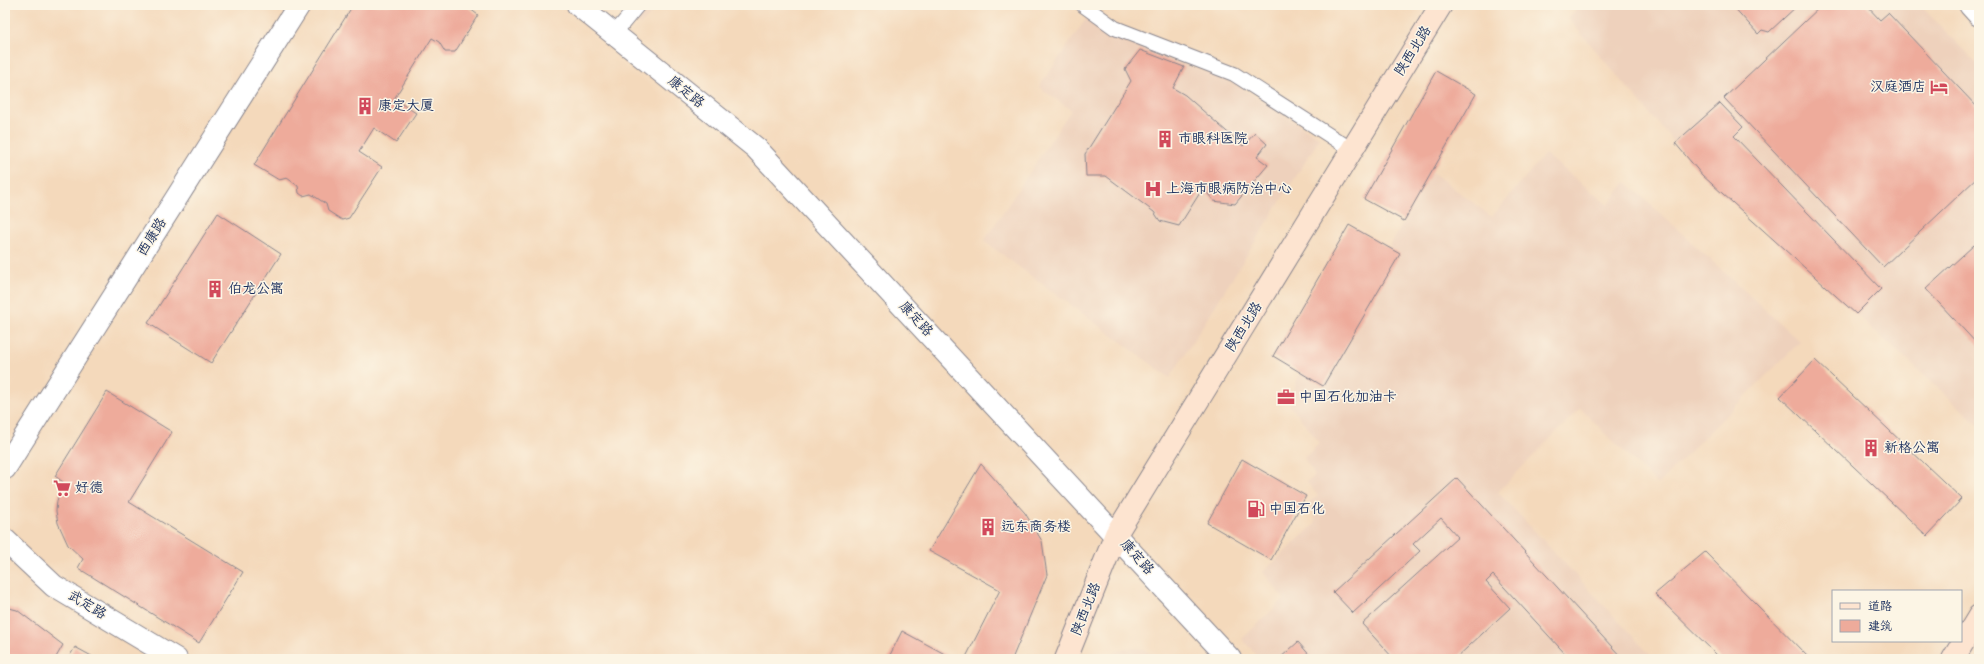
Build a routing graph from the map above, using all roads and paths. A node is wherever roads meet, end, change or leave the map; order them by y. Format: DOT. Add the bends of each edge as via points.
graph roads {
  1 [pos="299,5"];
  2 [pos="578,5"];
  3 [pos="638,5"];
  4 [pos="1083,5"];
  5 [pos="1442,5"];
  6 [pos="1970,5"];
  7 [pos="1979,14"];
  8 [pos="614,34"];
  9 [pos="1352,150"];
  10 [pos="5,468"];
  11 [pos="1116,534"];
  12 [pos="5,540"];
  13 [pos="1979,616"];
  14 [pos="176,659"];
  15 [pos="1066,659"];
  16 [pos="1230,659"];
  17 [pos="1953,659"];
  1 -- 10 [label="street, 西康路"];
  2 -- 8 [label="street, 康定路"];
  3 -- 8 [label="lane"];
  4 -- 9 [label="lane" via="1115,28 1234,74"];
  5 -- 9 [label="main road, 陕西北路"];
  6 -- 7 [label="street"];
  8 -- 11 [label="street, 康定路" via="756,148"];
  9 -- 11 [label="main road, 陕西北路"];
  11 -- 15 [label="main road, 陕西北路"];
  11 -- 16 [label="street, 康定路"];
  12 -- 14 [label="street, 武定路" via="54,586"];
  13 -- 17 [label="main road"];
}
